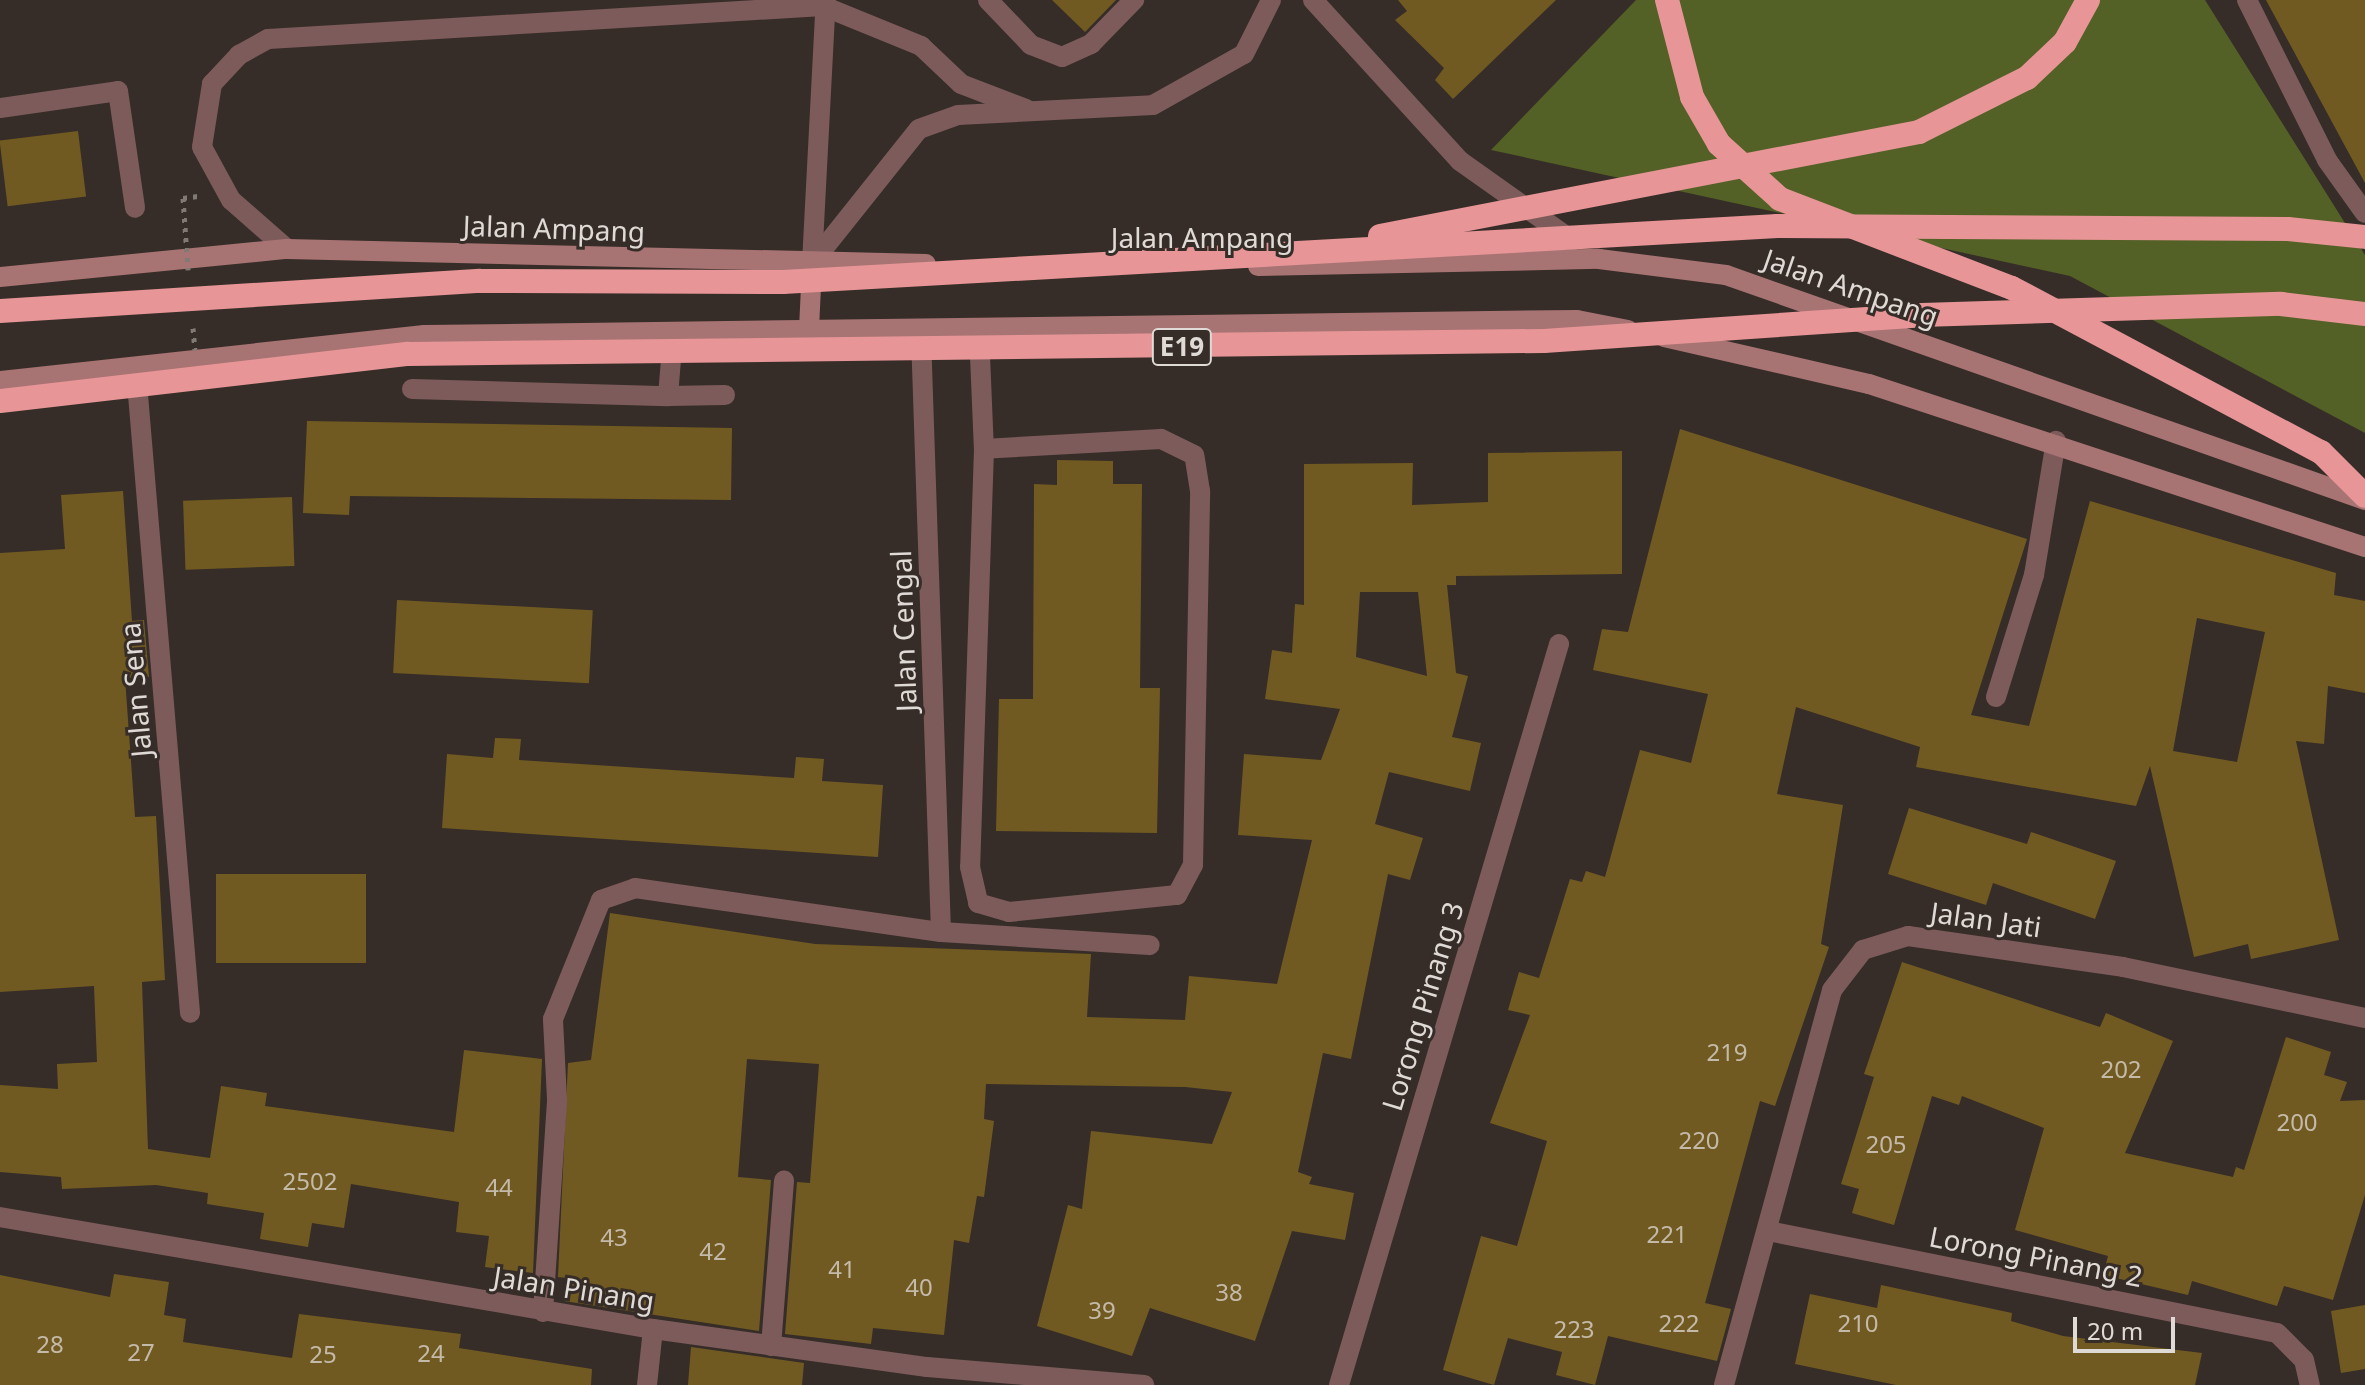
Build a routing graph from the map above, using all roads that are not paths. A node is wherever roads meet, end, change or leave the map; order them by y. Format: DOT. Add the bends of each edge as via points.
graph roads {
  1 [pos="988,0"];
  2 [pos="1134,0"];
  3 [pos="1271,0"];
  4 [pos="1313,0"];
  5 [pos="1667,0"];
  6 [pos="2088,0"];
  7 [pos="2247,0"];
  8 [pos="824,3"];
  9 [pos="0,108"];
  10 [pos="1026,109"];
  11 [pos="135,208"];
  12 [pos="2365,213"];
  13 [pos="2365,237"];
  14 [pos="287,249"];
  15 [pos="1288,254"];
  16 [pos="1599,259"];
  17 [pos="812,263"];
  18 [pos="0,277"];
  19 [pos="0,311"];
  20 [pos="2365,314"];
  21 [pos="978,327"];
  22 [pos="921,328"];
  23 [pos="809,329"];
  24 [pos="673,331"];
  25 [pos="135,362"];
  26 [pos="0,381"];
  27 [pos="412,389"];
  28 [pos="725,395"];
  29 [pos="668,396"];
  30 [pos="0,401"];
  31 [pos="2056,441"];
  32 [pos="984,449"];
  33 [pos="2365,498"];
  34 [pos="2365,547"];
  35 [pos="1559,644"];
  36 [pos="1996,697"];
  37 [pos="941,932"];
  38 [pos="1150,945"];
  39 [pos="190,1013"];
  40 [pos="2365,1018"];
  41 [pos="784,1181"];
  42 [pos="0,1217"];
  43 [pos="1768,1231"];
  44 [pos="543,1312"];
  45 [pos="653,1329"];
  46 [pos="771,1346"];
  47 [pos="647,1385"];
  48 [pos="1144,1385"];
  49 [pos="1339,1385"];
  50 [pos="1724,1385"];
  51 [pos="2310,1385"];
  1 -- 2 [label="street" via="1031,45 1062,57 1091,44"];
  3 -- 10 [label="street" via="1244,54 1153,105"];
  4 -- 16 [label="street" via="1460,161"];
  5 -- 33 [label="highway" via="1692,97 1719,144 1780,199 2012,288 2321,452"];
  6 -- 15 [label="highway, bridge" via="2065,42 2027,78 1919,132"];
  7 -- 12 [label="street" via="2327,160"];
  8 -- 10 [label="street" via="921,46 961,84"];
  8 -- 14 [label="street" via="268,39 212,84 202,147 231,200"];
  8 -- 17 [label="street"];
  9 -- 11 [label="street" via="118,91"];
  10 -- 17 [label="street" via="958,115 919,129"];
  13 -- 15 [label="highway, bridge" via="2288,229 1777,226"];
  14 -- 17 [label="main road, Jalan Ampang"];
  14 -- 18 [label="main road, Jalan Ampang"];
  15 -- 19 [label="highway, bridge" via="783,282 480,281"];
  16 -- 17 [label="main road, Jalan Ampang" via="1384,266"];
  16 -- 33 [label="main road, Jalan Ampang" via="1726,275"];
  17 -- 23 [label="main road"];
  20 -- 30 [label="highway, E19, bridge" via="2281,304 1922,315 1544,341 408,354"];
  21 -- 22 [label="main road"];
  21 -- 31 [label="main road" via="1577,320 1869,384"];
  21 -- 32 [label="street"];
  22 -- 23 [label="main road"];
  22 -- 37 [label="street, Jalan Cengal"];
  23 -- 24 [label="main road"];
  24 -- 25 [label="main road" via="425,335"];
  24 -- 29 [label="street"];
  25 -- 26 [label="main road"];
  25 -- 39 [label="street, Jalan Sena"];
  27 -- 29 [label="street"];
  28 -- 29 [label="street"];
  31 -- 34 [label="main road"];
  31 -- 36 [label="street" via="2034,575"];
  32 -- 32 [label="street" via="1161,439 1194,455 1200,491 1193,865 1177,895 1009,912 978,903 970,867"];
  35 -- 49 [label="street, Lorong Pinang 3"];
  37 -- 38 [label="street"];
  37 -- 44 [label="street" via="635,888 601,900 553,1019 557,1099"];
  40 -- 43 [label="street, Jalan Jati" via="2123,967 1908,936 1863,950 1832,990"];
  41 -- 46 [label="street"];
  42 -- 44 [label="street, Jalan Pinang"];
  43 -- 50 [label="street, Jalan Jati"];
  43 -- 51 [label="street, Lorong Pinang 2" via="2277,1333 2304,1360"];
  44 -- 45 [label="street, Jalan Pinang"];
  45 -- 46 [label="street, Jalan Pinang"];
  45 -- 47 [label="street"];
  46 -- 48 [label="street, Jalan Pinang"];
}
